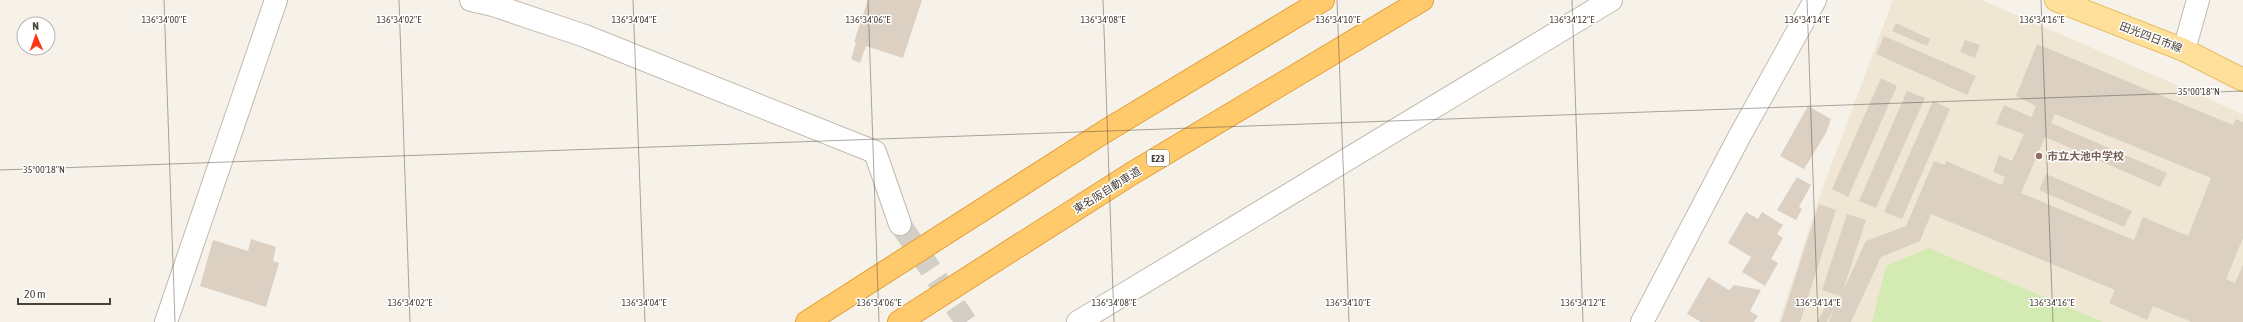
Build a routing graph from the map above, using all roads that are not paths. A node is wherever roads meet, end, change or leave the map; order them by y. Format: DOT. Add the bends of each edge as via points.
graph roads {
  1 [pos="276,0"];
  2 [pos="471,0"];
  3 [pos="1323,0"];
  4 [pos="1422,0"];
  5 [pos="1611,0"];
  6 [pos="1815,0"];
  7 [pos="2056,0"];
  8 [pos="2198,0"];
  9 [pos="2184,50"];
  10 [pos="2243,80"];
  11 [pos="900,224"];
  12 [pos="166,322"];
  13 [pos="807,322"];
  14 [pos="899,322"];
  15 [pos="1078,322"];
  16 [pos="1642,322"];
  1 -- 12 [label="street"];
  2 -- 11 [label="street" via="494,5 585,36 874,152"];
  3 -- 13 [label="highway" via="1104,132"];
  4 -- 14 [label="highway, 東名阪自動車道 / E23" via="1131,174"];
  5 -- 15 [label="street"];
  6 -- 16 [label="street" via="1738,139"];
  7 -- 9 [label="main road, 田光四日市線"];
  8 -- 9 [label="street"];
  9 -- 10 [label="main road, 田光四日市線"];
}
